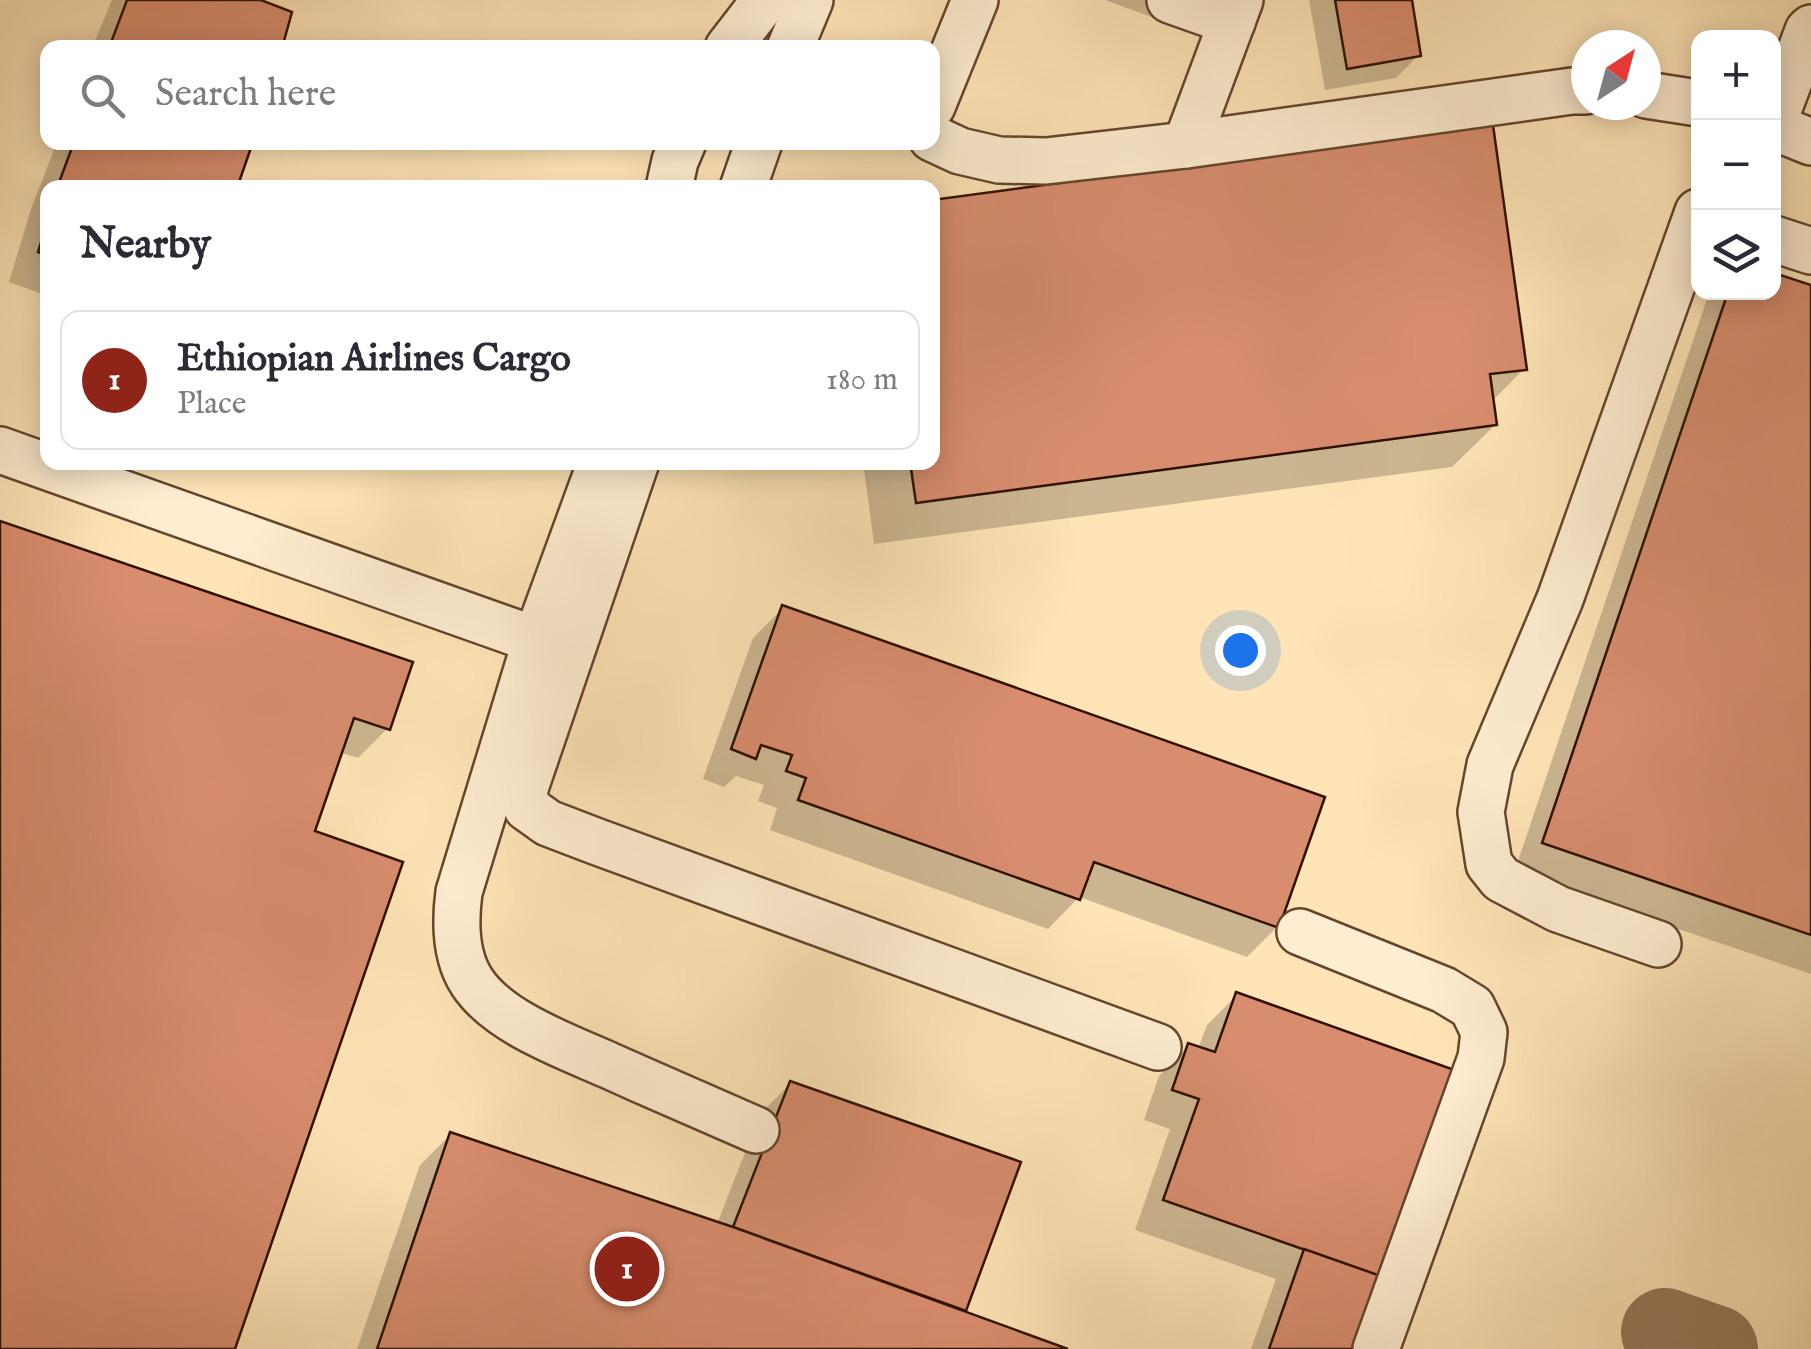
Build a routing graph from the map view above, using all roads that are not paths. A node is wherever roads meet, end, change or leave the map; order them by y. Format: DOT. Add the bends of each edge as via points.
graph roads {
  1 [pos="765,0"];
  2 [pos="810,0"];
  3 [pos="975,0"];
  4 [pos="1170,0"];
  5 [pos="1236,11"];
  6 [pos="1811,28"];
  7 [pos="734,40"];
  8 [pos="793,40"];
  9 [pos="940,86"];
  10 [pos="1571,91"];
  11 [pos="1661,97"];
  12 [pos="1691,102"];
  13 [pos="1775,120"];
  14 [pos="1781,127"];
  15 [pos="940,142"];
  16 [pos="1811,142"];
  17 [pos="1186,145"];
  18 [pos="680,150"];
  19 [pos="756,150"];
  20 [pos="671,180"];
  21 [pos="747,180"];
  22 [pos="1691,233"];
  23 [pos="1781,241"];
  24 [pos="1811,252"];
  25 [pos="0,450"];
  26 [pos="40,464"];
  27 [pos="56,470"];
  28 [pos="597,470"];
  29 [pos="633,470"];
  30 [pos="536,640"];
  31 [pos="1300,932"];
  32 [pos="1658,944"];
  33 [pos="1158,1046"];
  34 [pos="756,1130"];
  35 [pos="1376,1349"];
  1 -- 7 [label="lane"];
  2 -- 8 [label="lane"];
  3 -- 9 [label="lane"];
  4 -- 5 [label="lane"];
  5 -- 17 [label="lane"];
  6 -- 13 [label="lane"];
  10 -- 17 [label="lane"];
  11 -- 12 [label="lane"];
  14 -- 16 [label="lane"];
  15 -- 17 [label="lane" via="1015,161"];
  18 -- 20 [label="lane"];
  19 -- 21 [label="lane"];
  22 -- 32 [label="lane" via="1560,599 1490,765 1480,812 1489,864 1500,879 1558,909"];
  23 -- 24 [label="lane"];
  25 -- 26 [label="lane"];
  27 -- 30 [label="lane"];
  28 -- 30 [label="lane"];
  29 -- 33 [label="lane" via="524,792 527,808 594,842"];
  30 -- 34 [label="lane" via="459,892 455,919 471,981 493,1005 538,1034"];
  31 -- 35 [label="lane" via="1444,990 1472,1007 1484,1032 1482,1058"];
}
